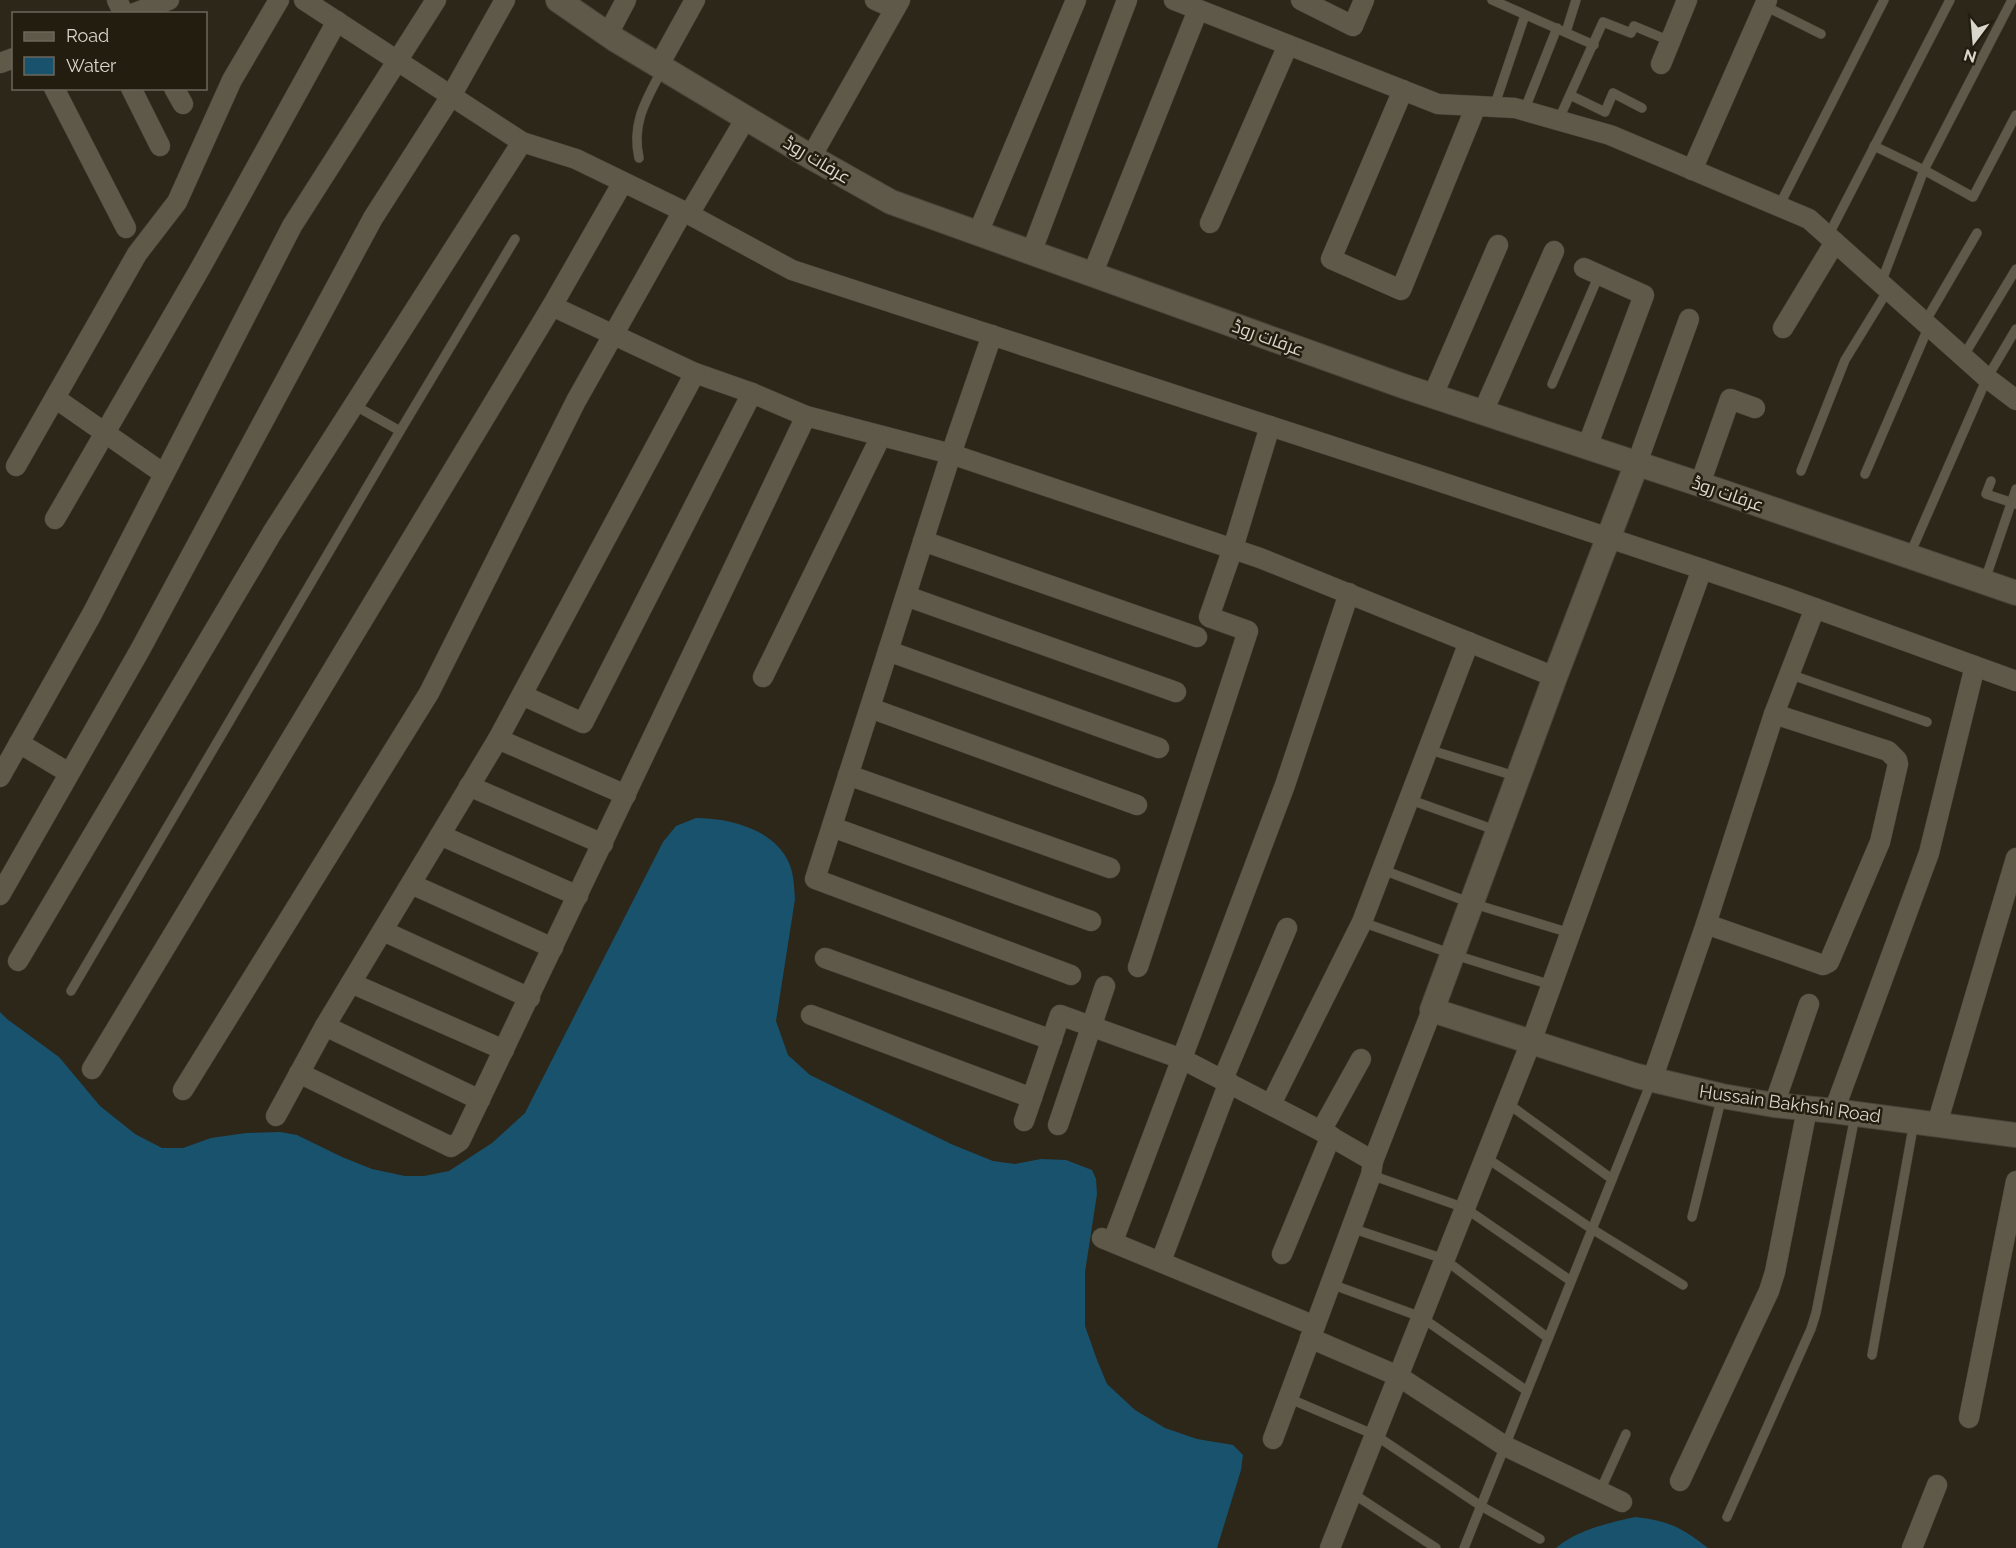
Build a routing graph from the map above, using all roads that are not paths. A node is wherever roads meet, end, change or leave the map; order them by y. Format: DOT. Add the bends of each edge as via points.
graph roads {
  1 [pos="117,0"];
  2 [pos="169,0"];
  3 [pos="279,0"];
  4 [pos="304,0"];
  5 [pos="436,0"];
  6 [pos="505,0"];
  7 [pos="558,0"];
  8 [pos="626,0"];
  9 [pos="695,0"];
  10 [pos="875,0"];
  11 [pos="1076,0"];
  12 [pos="1127,0"];
  13 [pos="1174,0"];
  14 [pos="1302,0"];
  15 [pos="1364,0"];
  16 [pos="1492,0"];
  17 [pos="1576,0"];
  18 [pos="1685,0"];
  19 [pos="1884,0"];
  20 [pos="1950,0"];
  21 [pos="2012,0"];
  22 [pos="1766,3"];
  23 [pos="898,4"];
  24 [pos="1198,10"];
  25 [pos="130,12"];
  26 [pos="134,12"];
  27 [pos="1526,15"];
  28 [pos="337,21"];
  29 [pos="1561,30"];
  30 [pos="608,34"];
  31 [pos="1821,34"];
  32 [pos="1670,41"];
  33 [pos="1288,45"];
  34 [pos="1594,45"];
  35 [pos="396,60"];
  36 [pos="1661,64"];
  37 [pos="661,67"];
  38 [pos="55,90"];
  39 [pos="132,90"];
  40 [pos="1403,90"];
  41 [pos="452,96"];
  42 [pos="1570,96"];
  43 [pos="1485,107"];
  44 [pos="1642,108"];
  45 [pos="1524,111"];
  46 [pos="2016,115"];
  47 [pos="746,118"];
  48 [pos="1558,121"];
  49 [pos="522,142"];
  50 [pos="159,146"];
  51 [pos="1874,146"];
  52 [pos="811,157"];
  53 [pos="639,158"];
  54 [pos="1692,170"];
  55 [pos="1924,170"];
  56 [pos="623,182"];
  57 [pos="1779,206"];
  58 [pos="686,212"];
  59 [pos="1210,224"];
  60 [pos="126,228"];
  61 [pos="978,233"];
  62 [pos="1977,234"];
  63 [pos="515,239"];
  64 [pos="1831,239"];
  65 [pos="1498,245"];
  66 [pos="1554,251"];
  67 [pos="1031,253"];
  68 [pos="2016,269"];
  69 [pos="1591,272"];
  70 [pos="1092,275"];
  71 [pos="1885,286"];
  72 [pos="552,306"];
  73 [pos="1689,319"];
  74 [pos="1927,324"];
  75 [pos="1783,328"];
  76 [pos="2016,328"];
  77 [pos="615,334"];
  78 [pos="992,335"];
  79 [pos="1963,357"];
  80 [pos="695,373"];
  81 [pos="1987,378"];
  82 [pos="1552,384"];
  83 [pos="752,393"];
  84 [pos="1433,395"];
  85 [pos="55,398"];
  86 [pos="2016,400"];
  87 [pos="354,405"];
  88 [pos="1755,408"];
  89 [pos="1483,412"];
  90 [pos="806,416"];
  91 [pos="1270,426"];
  92 [pos="400,431"];
  93 [pos="105,433"];
  94 [pos="881,436"];
  95 [pos="1587,447"];
  96 [pos="951,454"];
  97 [pos="1637,464"];
  98 [pos="16,466"];
  99 [pos="1801,471"];
  100 [pos="164,474"];
  101 [pos="1865,474"];
  102 [pos="1990,481"];
  103 [pos="1700,484"];
  104 [pos="2016,489"];
  105 [pos="2014,504"];
  106 [pos="55,519"];
  107 [pos="1608,538"];
  108 [pos="923,541"];
  109 [pos="1233,548"];
  110 [pos="1909,557"];
  111 [pos="1701,569"];
  112 [pos="1984,582"];
  113 [pos="1349,593"];
  114 [pos="2016,593"];
  115 [pos="906,596"];
  116 [pos="1815,608"];
  117 [pos="1197,637"];
  118 [pos="1469,642"];
  119 [pos="888,651"];
  120 [pos="1975,666"];
  121 [pos="1789,674"];
  122 [pos="763,677"];
  123 [pos="1555,677"];
  124 [pos="2016,681"];
  125 [pos="1176,692"];
  126 [pos="522,695"];
  127 [pos="870,708"];
  128 [pos="1774,714"];
  129 [pos="1927,722"];
  130 [pos="498,739"];
  131 [pos="19,743"];
  132 [pos="1159,748"];
  133 [pos="1427,749"];
  134 [pos="69,773"];
  135 [pos="848,775"];
  136 [pos="0,777"];
  137 [pos="1518,777"];
  138 [pos="470,786"];
  139 [pos="626,795"];
  140 [pos="1408,799"];
  141 [pos="1137,805"];
  142 [pos="832,827"];
  143 [pos="1498,831"];
  144 [pos="441,835"];
  145 [pos="603,844"];
  146 [pos="2016,858"];
  147 [pos="1110,868"];
  148 [pos="1383,870"];
  149 [pos="411,884"];
  150 [pos="0,895"];
  151 [pos="578,896"];
  152 [pos="1471,903"];
  153 [pos="1090,921"];
  154 [pos="1362,922"];
  155 [pos="1706,924"];
  156 [pos="1287,928"];
  157 [pos="383,931"];
  158 [pos="1570,933"];
  159 [pos="554,948"];
  160 [pos="1452,954"];
  161 [pos="825,958"];
  162 [pos="18,961"];
  163 [pos="1138,967"];
  164 [pos="1071,975"];
  165 [pos="351,983"];
  166 [pos="1551,985"];
  167 [pos="1105,986"];
  168 [pos="71,991"];
  169 [pos="530,998"];
  170 [pos="1809,1004"];
  171 [pos="1432,1010"];
  172 [pos="811,1015"];
  173 [pos="325,1026"];
  174 [pos="1092,1026"];
  175 [pos="1052,1040"];
  176 [pos="1531,1042"];
  177 [pos="504,1050"];
  178 [pos="1182,1059"];
  179 [pos="1361,1059"];
  180 [pos="92,1069"];
  181 [pos="299,1074"];
  182 [pos="1226,1080"];
  183 [pos="1652,1080"];
  184 [pos="183,1090"];
  185 [pos="1722,1096"];
  186 [pos="1032,1098"];
  187 [pos="480,1100"];
  188 [pos="1506,1103"];
  189 [pos="1271,1104"];
  190 [pos="1774,1105"];
  191 [pos="1807,1109"];
  192 [pos="1844,1112"];
  193 [pos="276,1116"];
  194 [pos="1024,1122"];
  195 [pos="1925,1123"];
  196 [pos="1058,1125"];
  197 [pos="1326,1133"];
  198 [pos="2016,1135"];
  199 [pos="1485,1156"];
  200 [pos="1372,1168"];
  201 [pos="1612,1179"];
  202 [pos="2016,1181"];
  203 [pos="1465,1208"];
  204 [pos="1692,1217"];
  205 [pos="1351,1228"];
  206 [pos="1592,1229"];
  207 [pos="1282,1254"];
  208 [pos="1444,1259"];
  209 [pos="1161,1261"];
  210 [pos="1571,1281"];
  211 [pos="1330,1284"];
  212 [pos="1683,1285"];
  213 [pos="1421,1317"];
  214 [pos="1313,1332"];
  215 [pos="1548,1338"];
  216 [pos="1872,1355"];
  217 [pos="1398,1376"];
  218 [pos="1527,1391"];
  219 [pos="1288,1398"];
  220 [pos="1969,1418"];
  221 [pos="1626,1434"];
  222 [pos="1375,1435"];
  223 [pos="1273,1439"];
  224 [pos="1505,1446"];
  225 [pos="1680,1481"];
  226 [pos="1938,1485"];
  227 [pos="1600,1491"];
  228 [pos="1352,1493"];
  229 [pos="1622,1502"];
  230 [pos="1481,1506"];
  231 [pos="1726,1517"];
  232 [pos="1540,1539"];
  233 [pos="1330,1548"];
  234 [pos="1436,1548"];
  235 [pos="1464,1548"];
  236 [pos="1912,1548"];
  1 -- 25 [label="street"];
  2 -- 26 [label="street"];
  3 -- 85 [label="street" via="232,80 177,202 137,254"];
  4 -- 28 [label="street"];
  5 -- 35 [label="street"];
  6 -- 41 [label="street"];
  7 -- 30 [label="street, عرفات روڈ"];
  8 -- 30 [label="street"];
  9 -- 37 [label="street"];
  10 -- 23 [label="street"];
  11 -- 61 [label="street"];
  12 -- 67 [label="street"];
  13 -- 24 [label="street"];
  14 -- 15 [label="street" via="1353,26"];
  16 -- 27 [label="lane"];
  17 -- 29 [label="lane"];
  18 -- 32 [label="street"];
  19 -- 57 [label="lane"];
  20 -- 51 [label="lane"];
  21 -- 55 [label="lane"];
  22 -- 31 [label="lane"];
  22 -- 54 [label="street"];
  23 -- 52 [label="street"];
  24 -- 33 [label="street"];
  24 -- 70 [label="street"];
  27 -- 29 [label="lane"];
  27 -- 43 [label="lane"];
  28 -- 35 [label="street"];
  28 -- 93 [label="street"];
  29 -- 34 [label="lane"];
  29 -- 45 [label="lane"];
  30 -- 37 [label="street, عرفات روڈ"];
  32 -- 34 [label="lane" via="1634,26 1631,33 1603,22"];
  32 -- 36 [label="street"];
  33 -- 40 [label="street"];
  33 -- 59 [label="street"];
  34 -- 42 [label="lane"];
  35 -- 41 [label="street"];
  35 -- 100 [label="street" via="291,226"];
  37 -- 47 [label="street, عرفات روڈ"];
  37 -- 53 [label="lane" via="637,125 635,142"];
  38 -- 60 [label="street"];
  39 -- 50 [label="street"];
  40 -- 43 [label="street" via="1438,104"];
  40 -- 43 [label="street" via="1331,259 1401,290"];
  41 -- 49 [label="street"];
  41 -- 134 [label="street" via="373,218 140,650"];
  42 -- 44 [label="lane" via="1605,112 1613,93"];
  42 -- 48 [label="lane"];
  43 -- 45 [label="street"];
  45 -- 48 [label="street"];
  46 -- 55 [label="lane" via="1973,197"];
  47 -- 52 [label="street, عرفات روڈ"];
  47 -- 58 [label="street"];
  48 -- 54 [label="street" via="1610,135"];
  49 -- 56 [label="street" via="576,159"];
  49 -- 87 [label="street"];
  51 -- 55 [label="lane"];
  51 -- 64 [label="lane"];
  52 -- 61 [label="street, عرفات روڈ" via="891,202"];
  54 -- 57 [label="street"];
  55 -- 71 [label="lane"];
  56 -- 58 [label="street"];
  56 -- 72 [label="street"];
  57 -- 64 [label="street" via="1809,219"];
  58 -- 77 [label="street"];
  58 -- 78 [label="street" via="792,270"];
  61 -- 67 [label="street, عرفات روڈ"];
  62 -- 74 [label="lane"];
  63 -- 92 [label="lane"];
  64 -- 71 [label="street"];
  64 -- 75 [label="street"];
  65 -- 84 [label="street"];
  66 -- 89 [label="street"];
  67 -- 70 [label="street, عرفات روڈ"];
  68 -- 79 [label="lane"];
  69 -- 82 [label="lane"];
  69 -- 95 [label="street" via="1644,295"];
  70 -- 84 [label="street, عرفات روڈ"];
  71 -- 74 [label="street"];
  71 -- 99 [label="lane" via="1845,360"];
  72 -- 77 [label="street"];
  72 -- 180 [label="street"];
  73 -- 97 [label="street"];
  74 -- 79 [label="street"];
  74 -- 101 [label="lane"];
  76 -- 81 [label="lane"];
  77 -- 80 [label="street"];
  77 -- 184 [label="street" via="576,401 429,693"];
  78 -- 91 [label="street"];
  78 -- 96 [label="street"];
  79 -- 81 [label="street"];
  80 -- 83 [label="street"];
  80 -- 126 [label="street"];
  81 -- 86 [label="street"];
  81 -- 110 [label="lane"];
  83 -- 90 [label="street"];
  83 -- 126 [label="street" via="583,723"];
  84 -- 89 [label="street, عرفات روڈ"];
  85 -- 93 [label="street"];
  85 -- 98 [label="street"];
  87 -- 92 [label="lane"];
  87 -- 162 [label="street" via="272,533"];
  88 -- 103 [label="street" via="1730,399"];
  89 -- 95 [label="street, عرفات روڈ"];
  90 -- 94 [label="street"];
  90 -- 139 [label="street"];
  91 -- 107 [label="street"];
  91 -- 109 [label="street"];
  92 -- 168 [label="lane"];
  93 -- 100 [label="street"];
  93 -- 106 [label="street"];
  94 -- 96 [label="street"];
  94 -- 122 [label="street"];
  95 -- 97 [label="street, عرفات روڈ"];
  96 -- 108 [label="street"];
  96 -- 109 [label="street"];
  97 -- 103 [label="street, عرفات روڈ"];
  97 -- 107 [label="street"];
  100 -- 131 [label="street" via="92,614"];
  102 -- 105 [label="lane" via="1986,494"];
  103 -- 110 [label="street, عرفات روڈ"];
  104 -- 105 [label="lane"];
  105 -- 112 [label="lane"];
  107 -- 111 [label="street"];
  107 -- 123 [label="street"];
  108 -- 115 [label="street"];
  108 -- 117 [label="street"];
  109 -- 113 [label="street"];
  109 -- 163 [label="street" via="1209,617 1248,632"];
  110 -- 112 [label="street, عرفات روڈ"];
  111 -- 116 [label="street"];
  111 -- 158 [label="street"];
  112 -- 114 [label="street, عرفات روڈ"];
  113 -- 118 [label="street"];
  113 -- 178 [label="street" via="1285,785"];
  115 -- 119 [label="street"];
  115 -- 125 [label="street"];
  116 -- 120 [label="street"];
  116 -- 121 [label="street"];
  118 -- 123 [label="street"];
  118 -- 133 [label="street"];
  119 -- 127 [label="street"];
  119 -- 132 [label="street"];
  120 -- 124 [label="street"];
  120 -- 192 [label="street" via="1929,853"];
  121 -- 128 [label="street"];
  121 -- 129 [label="lane"];
  123 -- 137 [label="street"];
  126 -- 130 [label="street"];
  127 -- 135 [label="street"];
  127 -- 141 [label="street"];
  128 -- 155 [label="street"];
  128 -- 155 [label="street" via="1894,755 1898,764 1880,842 1829,962 1823,964"];
  130 -- 138 [label="street"];
  130 -- 139 [label="street"];
  131 -- 134 [label="street"];
  131 -- 136 [label="street"];
  133 -- 137 [label="lane"];
  133 -- 140 [label="street"];
  134 -- 150 [label="street"];
  135 -- 142 [label="street"];
  135 -- 147 [label="street"];
  137 -- 143 [label="street"];
  138 -- 144 [label="street"];
  138 -- 145 [label="street"];
  139 -- 145 [label="street"];
  140 -- 143 [label="lane"];
  140 -- 148 [label="street"];
  142 -- 153 [label="street"];
  142 -- 164 [label="street" via="815,879"];
  143 -- 152 [label="street"];
  144 -- 149 [label="street"];
  144 -- 151 [label="street"];
  145 -- 151 [label="street"];
  146 -- 195 [label="street"];
  148 -- 152 [label="lane"];
  148 -- 154 [label="street"];
  149 -- 157 [label="street"];
  149 -- 159 [label="street"];
  151 -- 159 [label="street"];
  152 -- 158 [label="lane"];
  152 -- 160 [label="street"];
  154 -- 160 [label="lane"];
  154 -- 189 [label="street"];
  155 -- 183 [label="street"];
  156 -- 182 [label="street"];
  157 -- 165 [label="street"];
  157 -- 169 [label="street"];
  158 -- 166 [label="street"];
  159 -- 169 [label="street"];
  160 -- 166 [label="lane"];
  160 -- 171 [label="street"];
  161 -- 175 [label="street"];
  165 -- 173 [label="street"];
  165 -- 177 [label="street"];
  166 -- 176 [label="street"];
  167 -- 174 [label="street"];
  169 -- 177 [label="street"];
  170 -- 190 [label="street"];
  171 -- 176 [label="street, Hussain Bakhshi Road"];
  171 -- 200 [label="street"];
  172 -- 186 [label="street"];
  173 -- 181 [label="street"];
  173 -- 187 [label="street"];
  174 -- 175 [label="street" via="1060,1015"];
  174 -- 178 [label="street"];
  174 -- 196 [label="street"];
  175 -- 186 [label="street"];
  176 -- 183 [label="street, Hussain Bakhshi Road"];
  176 -- 188 [label="street"];
  177 -- 187 [label="street"];
  178 -- 182 [label="street"];
  178 -- 209 [label="street" via="1107,1239"];
  179 -- 197 [label="street"];
  181 -- 187 [label="street" via="451,1147 460,1141"];
  181 -- 193 [label="street"];
  182 -- 189 [label="street"];
  182 -- 209 [label="street"];
  183 -- 185 [label="street, Hussain Bakhshi Road"];
  183 -- 201 [label="lane"];
  185 -- 190 [label="street, Hussain Bakhshi Road"];
  185 -- 204 [label="lane"];
  186 -- 194 [label="street"];
  188 -- 199 [label="street"];
  188 -- 201 [label="lane"];
  189 -- 197 [label="street"];
  190 -- 191 [label="street, Hussain Bakhshi Road"];
  191 -- 192 [label="street, Hussain Bakhshi Road"];
  191 -- 225 [label="street" via="1769,1291"];
  192 -- 195 [label="street, Hussain Bakhshi Road"];
  192 -- 231 [label="lane" via="1811,1329"];
  195 -- 198 [label="street, Hussain Bakhshi Road"];
  195 -- 216 [label="lane"];
  197 -- 200 [label="street"];
  197 -- 207 [label="street"];
  199 -- 203 [label="street"];
  199 -- 206 [label="lane"];
  200 -- 203 [label="lane"];
  200 -- 205 [label="street"];
  201 -- 206 [label="lane"];
  202 -- 220 [label="street"];
  203 -- 208 [label="street"];
  203 -- 210 [label="lane"];
  205 -- 208 [label="lane"];
  205 -- 211 [label="street"];
  206 -- 210 [label="lane"];
  206 -- 212 [label="lane"];
  208 -- 213 [label="street"];
  208 -- 215 [label="lane"];
  209 -- 214 [label="street"];
  210 -- 215 [label="lane"];
  211 -- 213 [label="lane"];
  211 -- 214 [label="street"];
  213 -- 217 [label="street"];
  213 -- 218 [label="lane"];
  214 -- 217 [label="street"];
  214 -- 219 [label="street"];
  215 -- 218 [label="lane"];
  217 -- 222 [label="street"];
  217 -- 224 [label="street"];
  218 -- 224 [label="lane"];
  219 -- 222 [label="lane"];
  219 -- 223 [label="street"];
  221 -- 227 [label="lane"];
  222 -- 228 [label="street"];
  222 -- 230 [label="lane"];
  224 -- 227 [label="street"];
  224 -- 230 [label="lane"];
  226 -- 236 [label="street"];
  227 -- 229 [label="street"];
  228 -- 233 [label="street"];
  228 -- 234 [label="lane"];
  230 -- 232 [label="lane"];
  230 -- 235 [label="lane"];
}
